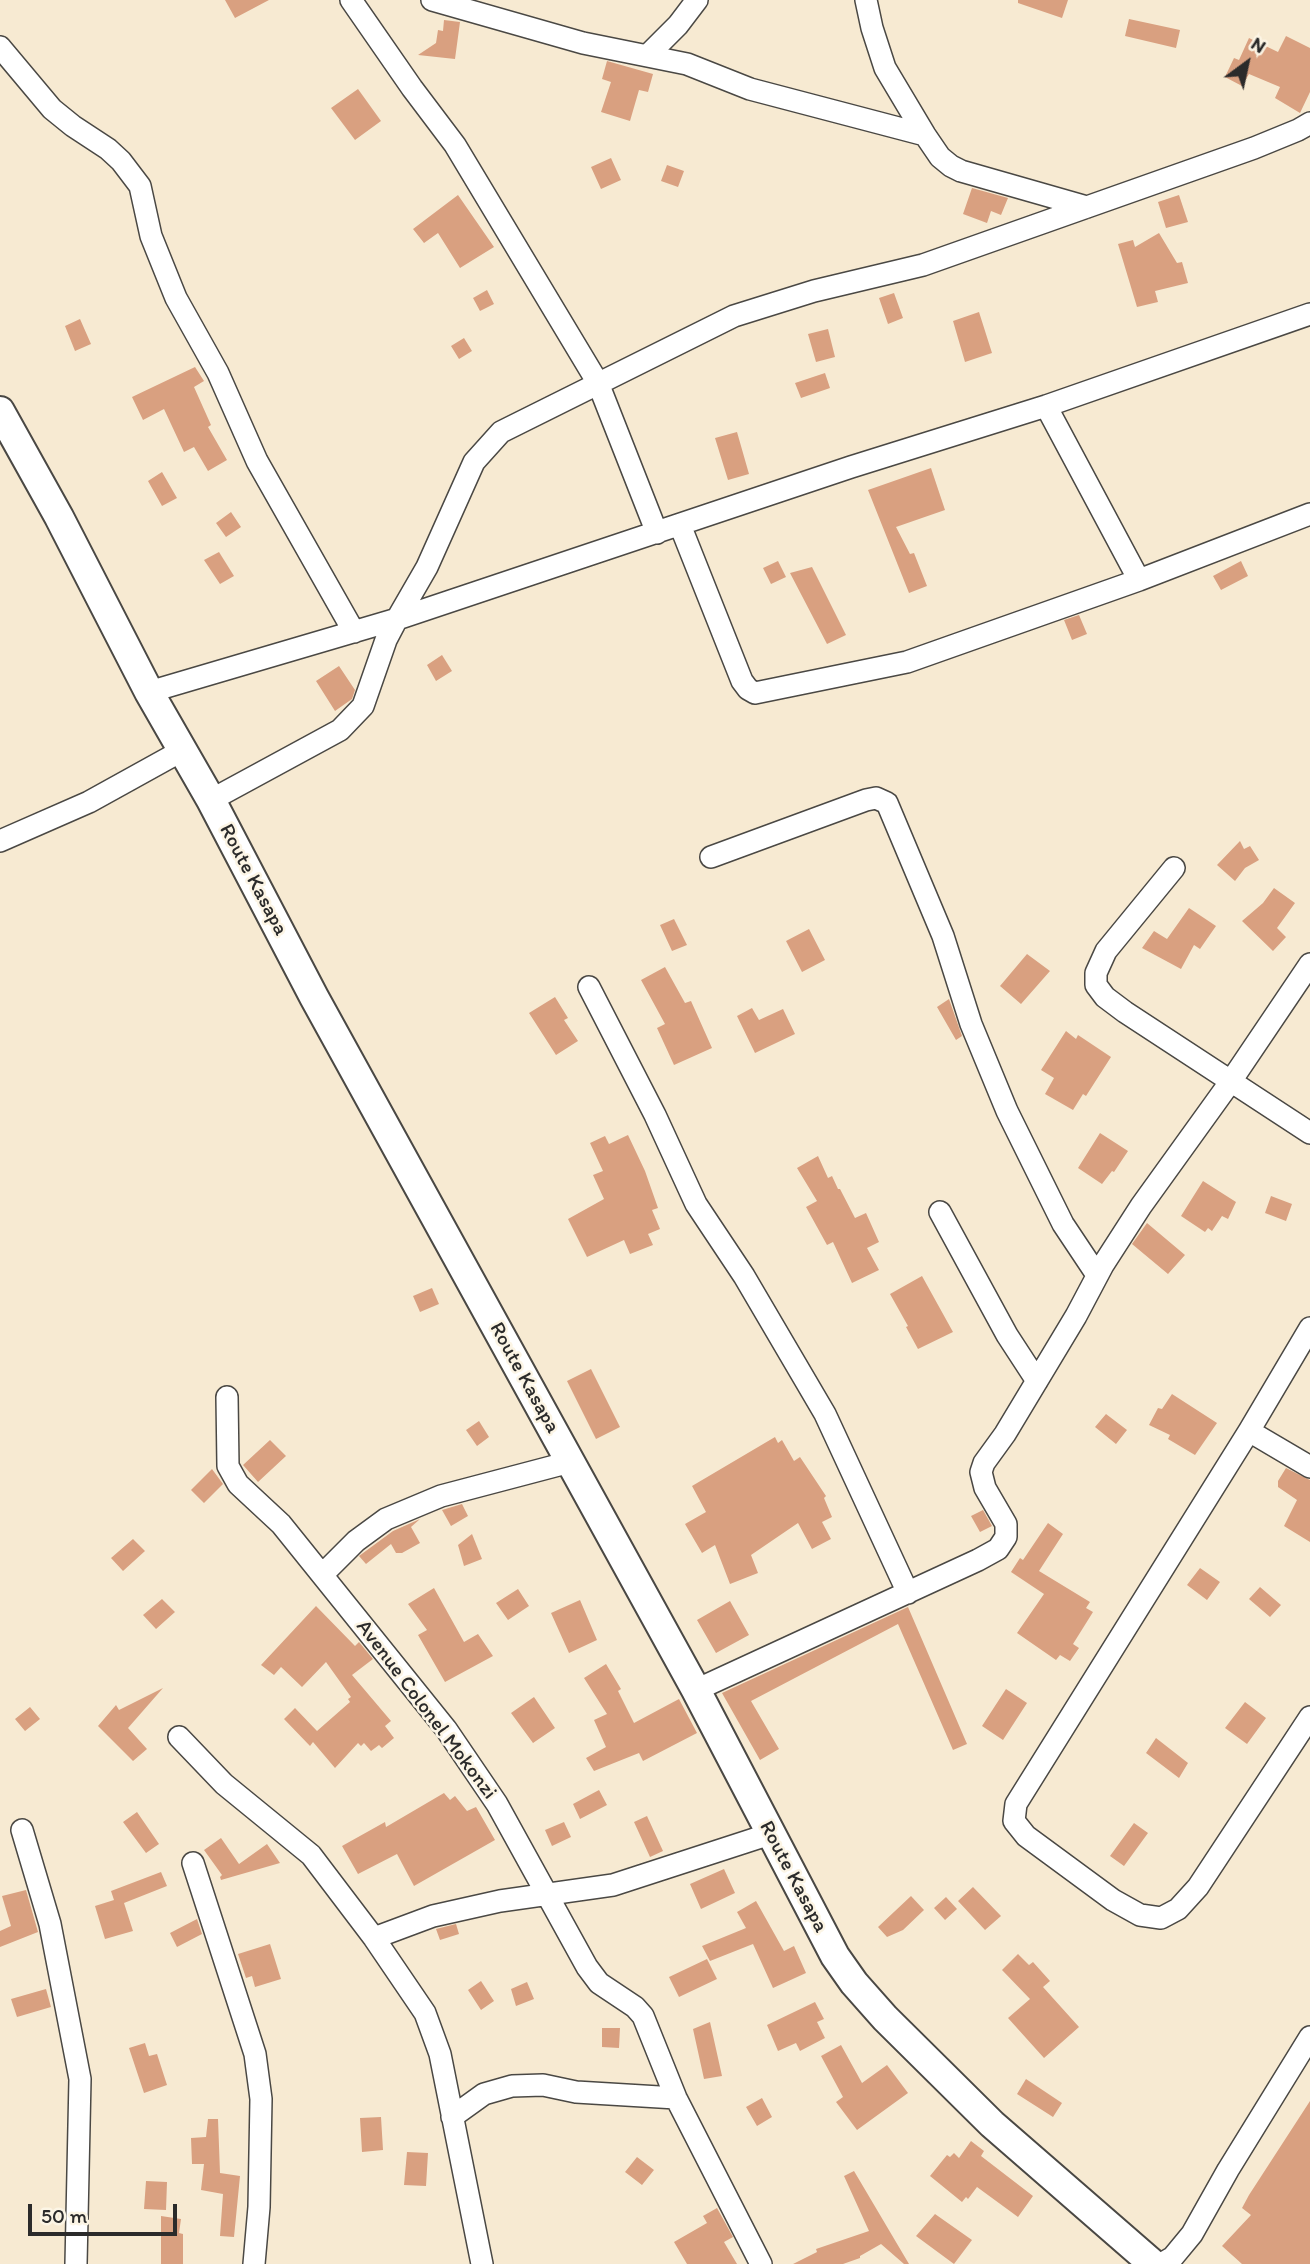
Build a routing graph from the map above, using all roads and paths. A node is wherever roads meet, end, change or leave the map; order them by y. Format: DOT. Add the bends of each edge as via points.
graph roads {
  1 [pos="351,0"];
  2 [pos="432,0"];
  3 [pos="696,0"];
  4 [pos="866,0"];
  5 [pos="0,47"];
  6 [pos="648,55"];
  7 [pos="1310,123"];
  8 [pos="925,135"];
  9 [pos="1087,207"];
  10 [pos="1310,314"];
  11 [pos="598,383"];
  12 [pos="1046,405"];
  13 [pos="0,411"];
  14 [pos="1310,514"];
  15 [pos="680,526"];
  16 [pos="657,533"];
  17 [pos="1139,580"];
  18 [pos="397,619"];
  19 [pos="354,632"];
  20 [pos="149,692"];
  21 [pos="183,750"];
  22 [pos="211,800"];
  23 [pos="0,841"];
  24 [pos="711,857"];
  25 [pos="1174,868"];
  26 [pos="1310,964"];
  27 [pos="589,987"];
  28 [pos="1231,1081"];
  29 [pos="1310,1133"];
  30 [pos="940,1212"];
  31 [pos="1097,1275"];
  32 [pos="1310,1328"];
  33 [pos="1037,1381"];
  34 [pos="227,1397"];
  35 [pos="1249,1431"];
  36 [pos="570,1462"];
  37 [pos="1310,1467"];
  38 [pos="323,1574"];
  39 [pos="908,1593"];
  40 [pos="696,1690"];
  41 [pos="1310,1717"];
  42 [pos="178,1737"];
  43 [pos="22,1830"];
  44 [pos="770,1834"];
  45 [pos="193,1863"];
  46 [pos="549,1896"];
  47 [pos="374,1938"];
  48 [pos="1310,2037"];
  49 [pos="676,2098"];
  50 [pos="452,2116"];
  51 [pos="76,2264"];
  52 [pos="254,2264"];
  53 [pos="482,2264"];
  54 [pos="761,2264"];
  55 [pos="1153,2264"];
  56 [pos="1161,2264"];
  1 -- 11 [label="street" via="455,145"];
  2 -- 6 [label="street" via="583,43"];
  3 -- 6 [label="street"];
  4 -- 8 [label="street" via="885,68"];
  5 -- 19 [label="street" via="52,109 115,155 140,186 151,236 176,298 218,373 257,461"];
  6 -- 8 [label="street" via="687,64 750,89"];
  7 -- 9 [label="street" via="1254,148"];
  8 -- 9 [label="street" via="940,156 961,171"];
  9 -- 11 [label="street" via="923,265 734,316"];
  10 -- 12 [label="street"];
  11 -- 16 [label="street"];
  11 -- 18 [label="street" via="501,432 474,463 427,568"];
  12 -- 15 [label="street"];
  12 -- 17 [label="street"];
  13 -- 20 [label="main road, Route Kasapa"];
  14 -- 17 [label="street"];
  15 -- 16 [label="street"];
  15 -- 17 [label="street" via="742,681 755,693 907,662"];
  16 -- 18 [label="street"];
  18 -- 19 [label="street"];
  18 -- 22 [label="street" via="363,706 340,730"];
  19 -- 20 [label="street"];
  20 -- 21 [label="main road, Route Kasapa"];
  21 -- 22 [label="main road, Route Kasapa"];
  21 -- 23 [label="street" via="89,802"];
  22 -- 36 [label="main road, Route Kasapa"];
  24 -- 31 [label="street" via="866,800 887,803 943,936 971,1024 1007,1111 1063,1224"];
  25 -- 28 [label="street" via="1106,951 1096,985 1125,1012"];
  26 -- 28 [label="street"];
  27 -- 39 [label="street" via="696,1204 825,1414"];
  28 -- 29 [label="street"];
  28 -- 31 [label="street"];
  30 -- 33 [label="street"];
  31 -- 33 [label="street"];
  32 -- 35 [label="street"];
  33 -- 39 [label="street" via="981,1472 1006,1524 1006,1537 998,1549"];
  34 -- 38 [label="street, Avenue Colonel Mokonzi" via="228,1466 238,1484 281,1524"];
  35 -- 37 [label="street"];
  35 -- 41 [label="street" via="1016,1804 1014,1821 1026,1836 1113,1900 1140,1915 1161,1918 1178,1909 1198,1887"];
  36 -- 38 [label="street" via="441,1496 386,1519"];
  36 -- 40 [label="main road, Route Kasapa"];
  38 -- 46 [label="street, Avenue Colonel Mokonzi" via="446,1729 497,1804"];
  39 -- 40 [label="street"];
  40 -- 44 [label="main road, Route Kasapa"];
  42 -- 47 [label="street" via="224,1784 311,1855"];
  43 -- 51 [label="street" via="50,1924 80,2079"];
  44 -- 46 [label="street" via="613,1885"];
  44 -- 55 [label="main road, Route Kasapa" via="835,1956 885,2018 992,2124"];
  45 -- 52 [label="street" via="254,2054 261,2099"];
  46 -- 47 [label="street" via="433,1916"];
  46 -- 49 [label="street, Avenue Colonel Mokonzi" via="599,1983 643,2017"];
  47 -- 50 [label="street" via="425,2013 440,2054"];
  48 -- 56 [label="street" via="1192,2234"];
  49 -- 50 [label="street" via="512,2086 484,2094"];
  49 -- 54 [label="street, Avenue Colonel Mokonzi"];
  50 -- 53 [label="street"];
}
